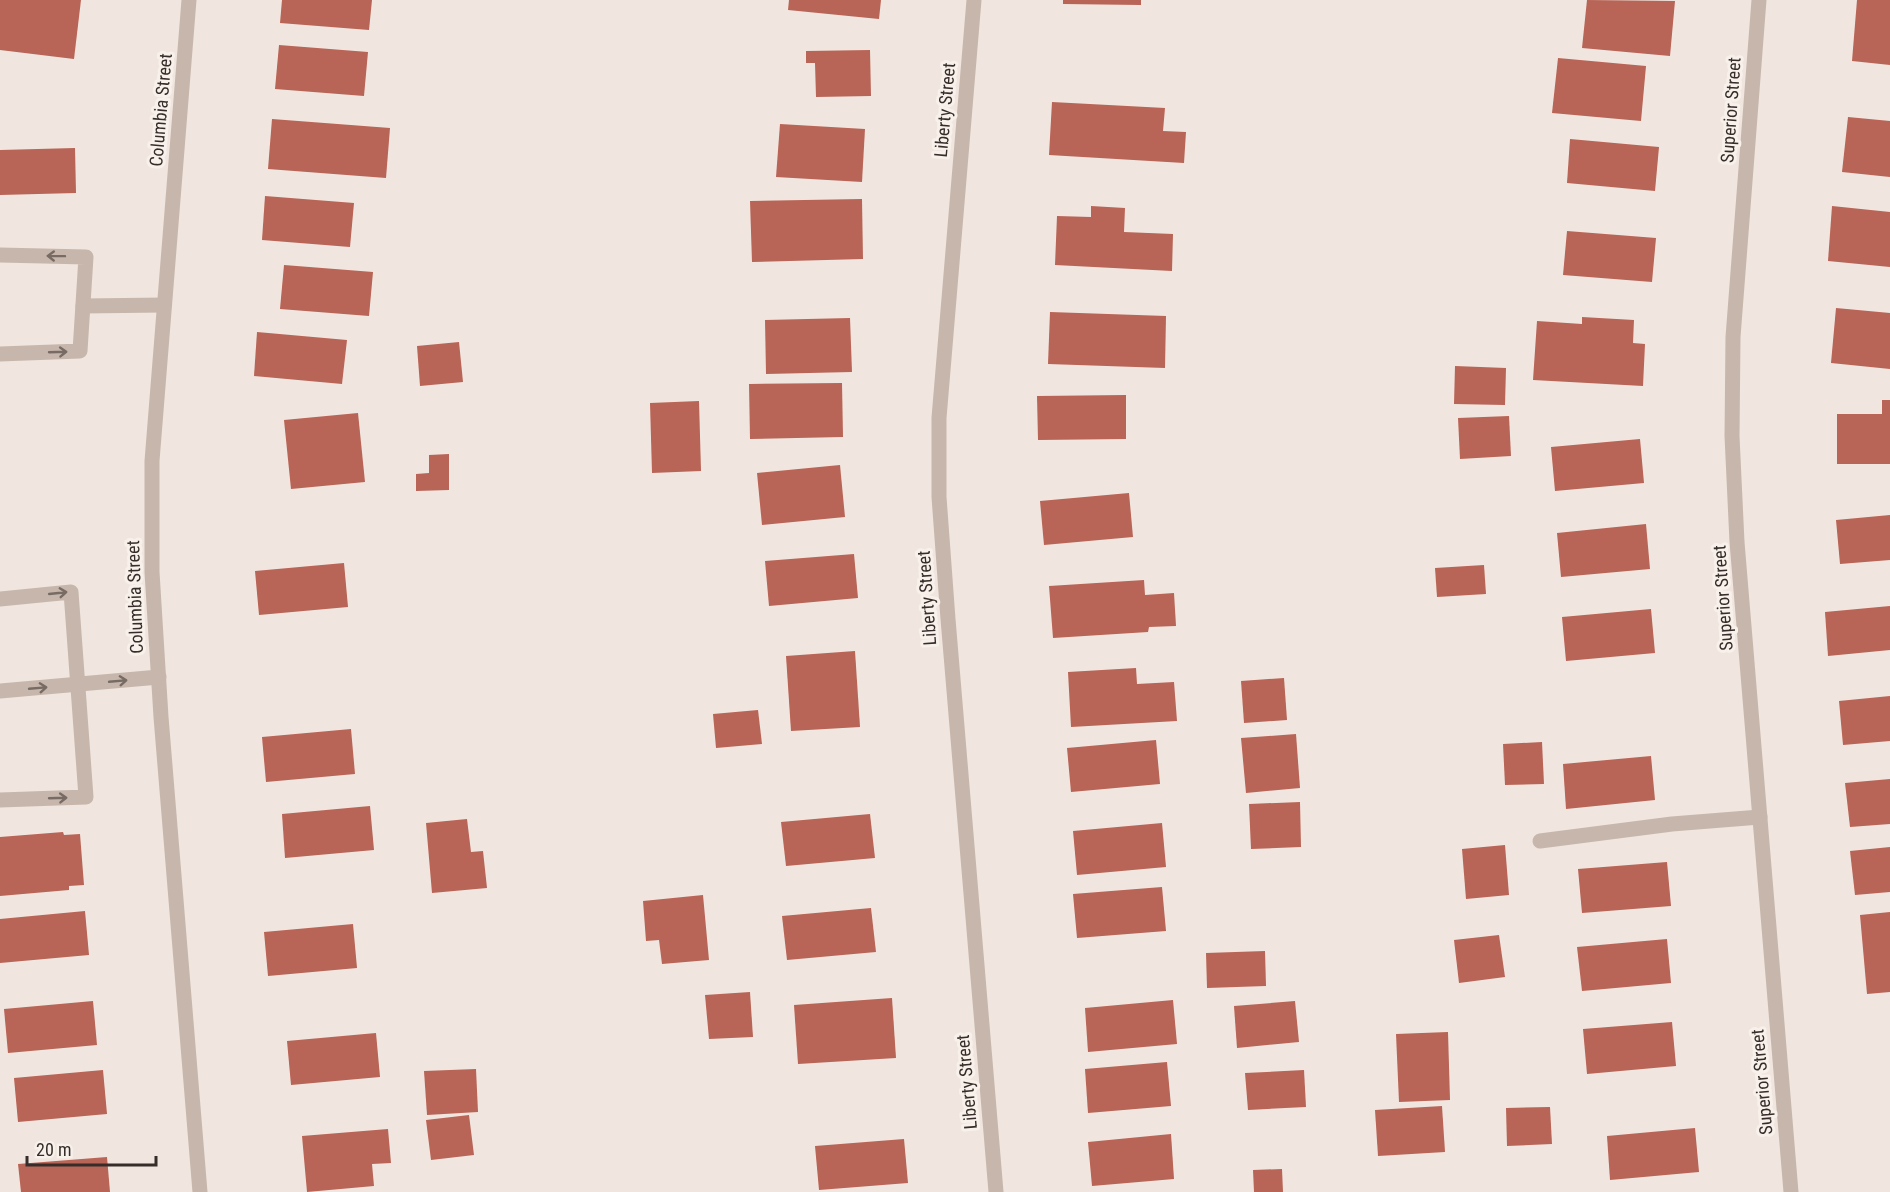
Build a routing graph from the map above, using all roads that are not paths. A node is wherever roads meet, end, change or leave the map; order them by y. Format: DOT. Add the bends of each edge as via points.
graph roads {
  1 [pos="189,0"];
  2 [pos="974,0"];
  3 [pos="1759,0"];
  4 [pos="0,255"];
  5 [pos="164,305"];
  6 [pos="83,306"];
  7 [pos="0,354"];
  8 [pos="0,599"];
  9 [pos="159,677"];
  10 [pos="77,684"];
  11 [pos="0,691"];
  12 [pos="0,800"];
  13 [pos="1760,817"];
  14 [pos="1540,841"];
  15 [pos="200,1192"];
  16 [pos="996,1192"];
  17 [pos="1791,1192"];
  1 -- 5 [label="street, Columbia Street"];
  2 -- 16 [label="street, Liberty Street" via="939,418 939,497"];
  3 -- 13 [label="street, Superior Street" via="1732,337 1732,436"];
  6 -- 4 [label="street, one-way" via="86,257"];
  5 -- 6 [label="street"];
  5 -- 9 [label="street, Columbia Street" via="152,461 152,573"];
  7 -- 6 [label="street, one-way" via="80,351"];
  8 -- 10 [label="street, one-way" via="71,592"];
  10 -- 9 [label="street, one-way"];
  9 -- 15 [label="street, Columbia Street"];
  11 -- 10 [label="street, one-way"];
  12 -- 10 [label="street, one-way" via="86,797"];
  13 -- 14 [label="street"];
  13 -- 17 [label="street, Superior Street"];
}
